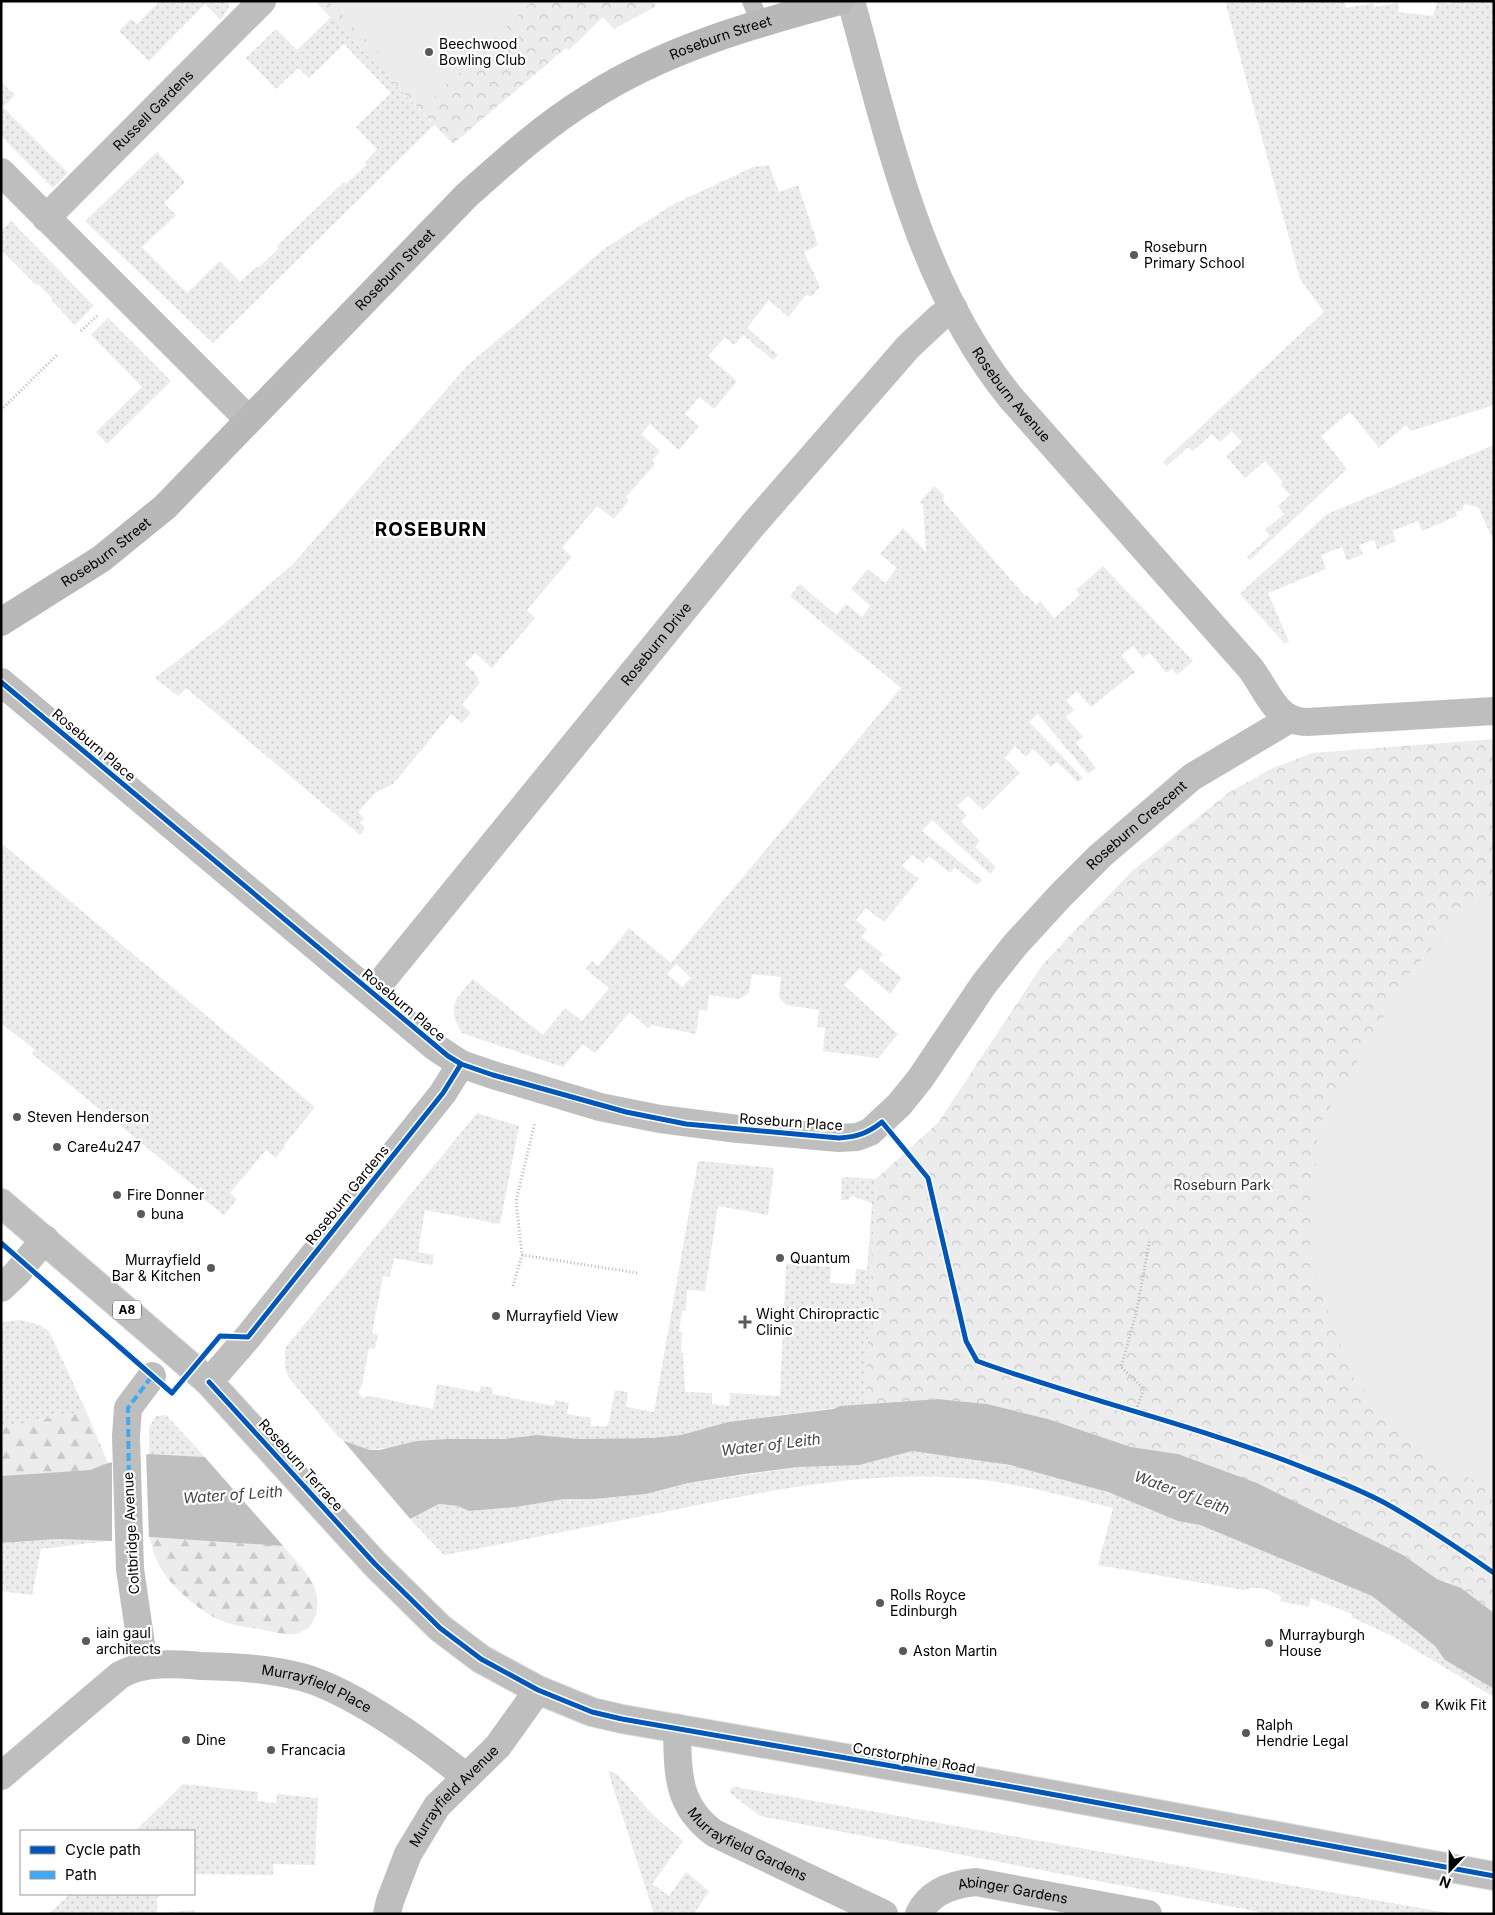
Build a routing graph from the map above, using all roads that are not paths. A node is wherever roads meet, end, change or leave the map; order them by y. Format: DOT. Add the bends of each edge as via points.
graph roads {
  1 [pos="262,1"];
  2 [pos="840,1"];
  3 [pos="851,1"];
  4 [pos="755,12"];
  5 [pos="1,172"];
  6 [pos="46,218"];
  7 [pos="954,309"];
  8 [pos="249,420"];
  9 [pos="1,622"];
  10 [pos="1,682"];
  11 [pos="1494,711"];
  12 [pos="1288,720"];
  13 [pos="372,993"];
  14 [pos="461,1064"];
  15 [pos="882,1122"];
  16 [pos="1,1203"];
  17 [pos="45,1239"];
  18 [pos="1,1288"];
  19 [pos="152,1376"];
  20 [pos="217,1390"];
  21 [pos="375,1564"];
  22 [pos="144,1665"];
  23 [pos="538,1690"];
  24 [pos="677,1728"];
  25 [pos="1,1776"];
  26 [pos="466,1777"];
  27 [pos="1494,1876"];
  28 [pos="387,1914"];
  29 [pos="884,1914"];
  30 [pos="919,1914"];
  31 [pos="1148,1914"];
  1 -- 6 [label="street, Russell Gardens"];
  2 -- 4 [label="street, Roseburn Street"];
  3 -- 7 [label="street, Roseburn Avenue" via="904,190"];
  4 -- 8 [label="street, Roseburn Street" via="587,98 511,156 460,202"];
  5 -- 6 [label="street"];
  6 -- 8 [label="street"];
  7 -- 12 [label="street, Roseburn Avenue" via="996,379 1251,669"];
  7 -- 13 [label="street, Roseburn Drive" via="940,317 908,347 752,526"];
  8 -- 9 [label="street, Roseburn Street" via="192,481 139,529 101,559"];
  10 -- 13 [label="street, Roseburn Place"];
  11 -- 12 [label="street" via="1391,719"];
  12 -- 15 [label="street, Roseburn Crescent" via="1192,777 1066,889 999,966 920,1079"];
  13 -- 14 [label="street, Roseburn Place" via="435,1047"];
  14 -- 15 [label="street, Roseburn Place" via="600,1107 660,1120 839,1138 870,1132"];
  14 -- 20 [label="street, Roseburn Gardens" via="443,1093 248,1337"];
  16 -- 17 [label="street, Roseburn Terrace / A8"];
  17 -- 18 [label="street"];
  17 -- 20 [label="street, Roseburn Terrace / A8"];
  19 -- 22 [label="street, Coltbridge Avenue" via="128,1408 126,1436 130,1568"];
  20 -- 21 [label="street, Roseburn Terrace / A8"];
  21 -- 23 [label="street, Corstorphine Road / A8" via="416,1607 459,1643"];
  22 -- 25 [label="street" via="128,1670 111,1682"];
  22 -- 26 [label="street, Murrayfield Place" via="233,1667 311,1680 434,1750"];
  23 -- 24 [label="street, Corstorphine Road / A8" via="592,1712"];
  23 -- 26 [label="street, Murrayfield Avenue" via="498,1746"];
  24 -- 27 [label="street, Corstorphine Road / A8"];
  24 -- 29 [label="street, Murrayfield Gardens" via="681,1788 687,1804 704,1826"];
  26 -- 28 [label="street, Murrayfield Avenue" via="437,1806 408,1854"];
  30 -- 31 [label="street, Abinger Gardens" via="936,1894 960,1884 976,1882"];
}
